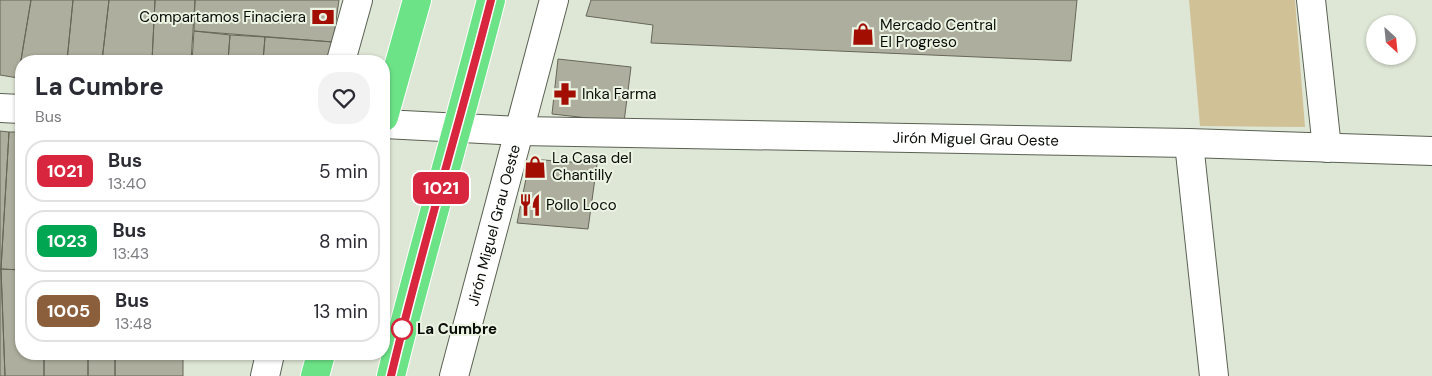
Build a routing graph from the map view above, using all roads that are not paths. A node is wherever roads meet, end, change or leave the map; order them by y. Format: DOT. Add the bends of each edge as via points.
graph roads {
  1 [pos="358,0"];
  2 [pos="416,0"];
  3 [pos="492,0"];
  4 [pos="554,0"];
  5 [pos="1312,0"];
  6 [pos="342,55"];
  7 [pos="390,95"];
  8 [pos="0,108"];
  9 [pos="15,109"];
  10 [pos="390,124"];
  11 [pos="458,128"];
  12 [pos="520,132"];
  13 [pos="1188,143"];
  14 [pos="1327,148"];
  15 [pos="1432,151"];
  16 [pos="269,360"];
  17 [pos="319,360"];
  18 [pos="266,376"];
  19 [pos="315,376"];
  20 [pos="391,376"];
  21 [pos="454,376"];
  22 [pos="1214,376"];
  1 -- 6 [label="street"];
  2 -- 7 [label="highway"];
  3 -- 11 [label="highway"];
  4 -- 12 [label="street, Jirón Miguel Grau Oeste"];
  5 -- 14 [label="street"];
  8 -- 9 [label="street"];
  10 -- 11 [label="street, Jirón Miguel Grau Oeste"];
  11 -- 12 [label="street, Jirón Miguel Grau Oeste"];
  11 -- 20 [label="highway"];
  12 -- 13 [label="street, Jirón Miguel Grau Oeste"];
  12 -- 21 [label="street, Jirón Miguel Grau Oeste"];
  13 -- 14 [label="street, Jirón Miguel Grau Oeste"];
  13 -- 22 [label="street"];
  14 -- 15 [label="street, Jirón Miguel Grau Oeste"];
  16 -- 18 [label="street"];
  17 -- 19 [label="highway"];
}
